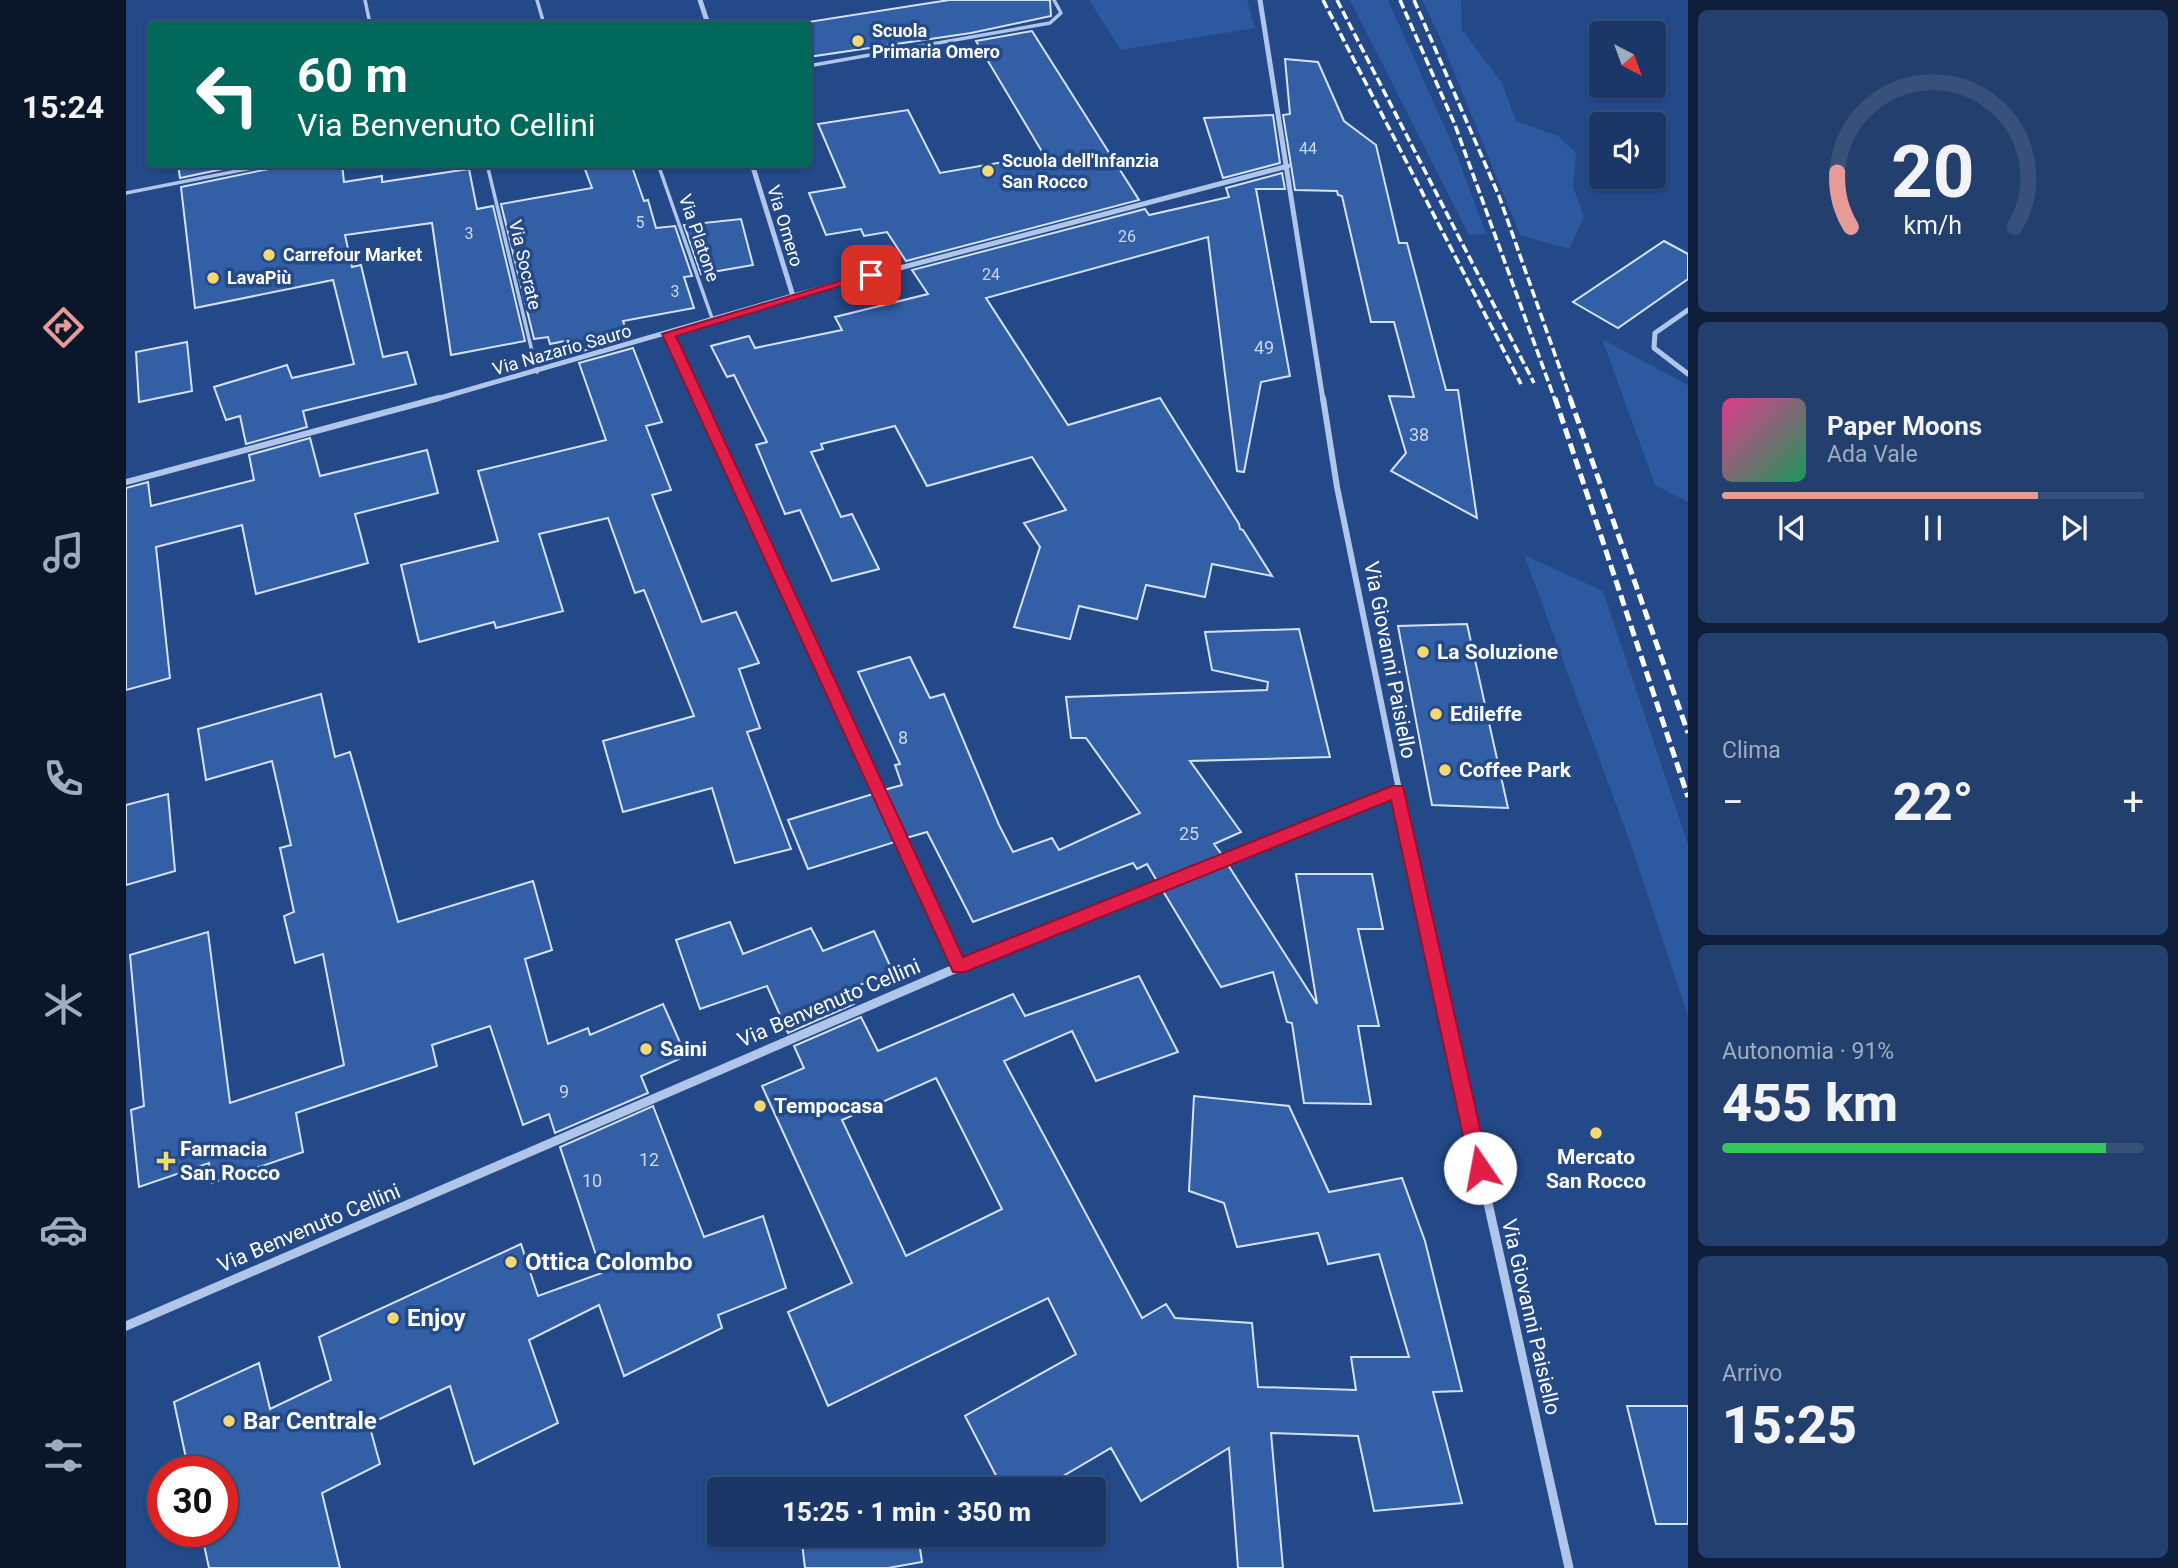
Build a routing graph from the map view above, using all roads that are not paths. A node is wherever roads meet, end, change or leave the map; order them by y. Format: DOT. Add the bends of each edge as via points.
graph roads {
  1 [pos="365,0"];
  2 [pos="537,0"];
  3 [pos="700,0"];
  4 [pos="1054,0"];
  5 [pos="1260,0"];
  6 [pos="369,21"];
  7 [pos="543,21"];
  8 [pos="707,21"];
  9 [pos="812,65"];
  10 [pos="1288,166"];
  11 [pos="252,168"];
  12 [pos="488,168"];
  13 [pos="659,168"];
  14 [pos="753,168"];
  15 [pos="126,193"];
  16 [pos="793,296"];
  17 [pos="1688,310"];
  18 [pos="713,321"];
  19 [pos="668,334"];
  20 [pos="537,372"];
  21 [pos="1688,374"];
  22 [pos="126,482"];
  23 [pos="1397,791"];
  24 [pos="959,967"];
  25 [pos="126,1326"];
  26 [pos="1569,1568"];
  1 -- 6 [label="lane"];
  2 -- 7 [label="lane"];
  3 -- 8 [label="street"];
  4 -- 9 [label="lane" via="1061,13 1050,23"];
  5 -- 10 [label="street, Via Giovanni Paisiello"];
  10 -- 16 [label="street, Via Nazario Sauro"];
  10 -- 23 [label="street, Via Giovanni Paisiello" via="1337,486"];
  11 -- 15 [label="lane"];
  12 -- 20 [label="lane, Via Socrate"];
  13 -- 18 [label="lane, Via Platone"];
  14 -- 16 [label="street, Via Omero"];
  16 -- 18 [label="street, Via Nazario Sauro"];
  17 -- 21 [label="street" via="1655,333 1654,348"];
  18 -- 19 [label="street, Via Nazario Sauro"];
  19 -- 20 [label="street, Via Nazario Sauro"];
  19 -- 24 [label="street"];
  20 -- 22 [label="street, Via Nazario Sauro"];
  23 -- 24 [label="street, Via Benvenuto Cellini"];
  23 -- 26 [label="street, Via Giovanni Paisiello"];
  24 -- 25 [label="street, Via Benvenuto Cellini"];
}
